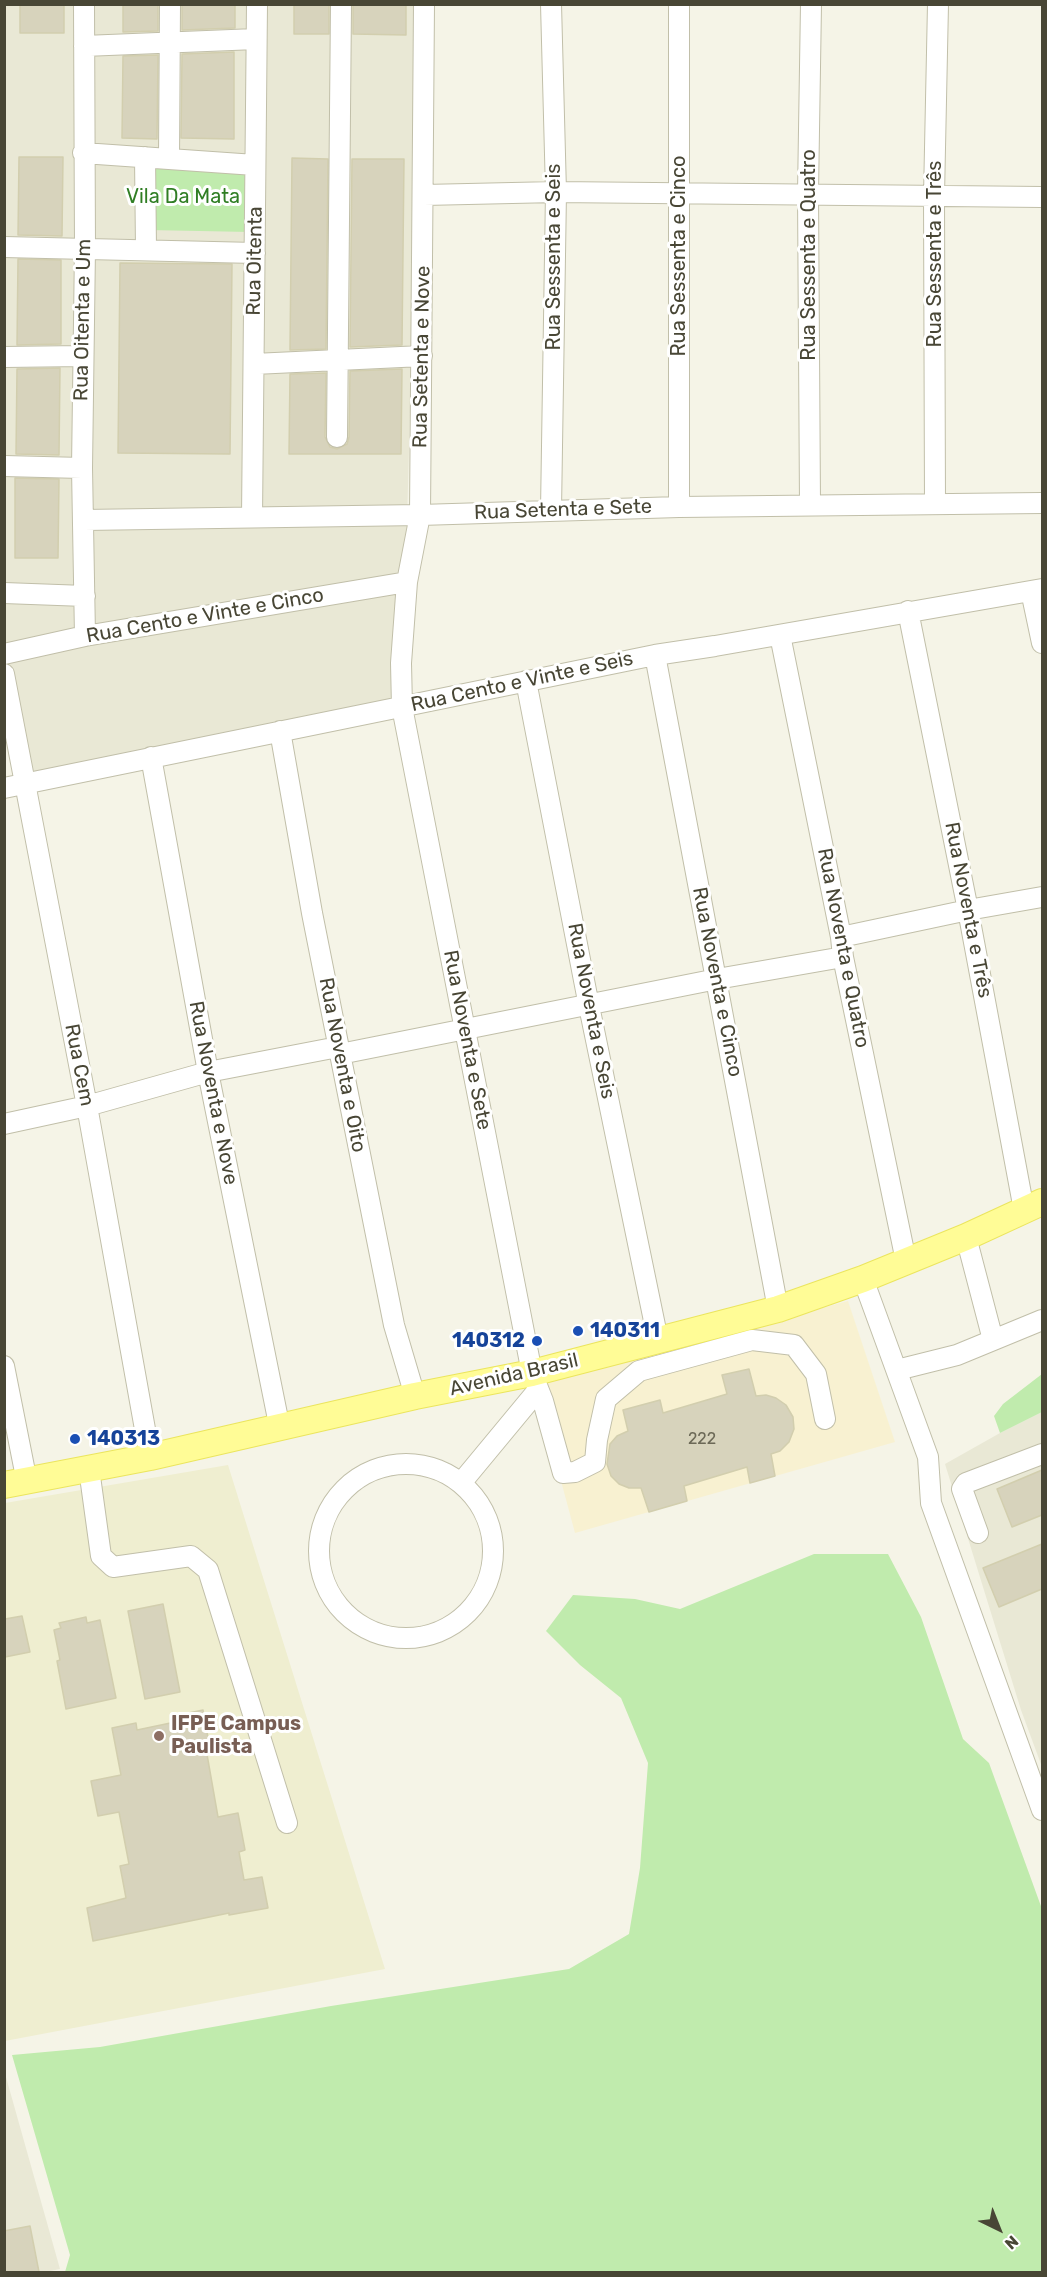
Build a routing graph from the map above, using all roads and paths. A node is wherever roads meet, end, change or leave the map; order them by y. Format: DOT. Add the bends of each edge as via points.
graph roads {
  1 [pos="84,4"];
  2 [pos="170,4"];
  3 [pos="257,4"];
  4 [pos="341,4"];
  5 [pos="424,4"];
  6 [pos="551,4"];
  7 [pos="679,4"];
  8 [pos="811,4"];
  9 [pos="938,4"];
  10 [pos="256,39"];
  11 [pos="170,42"];
  12 [pos="84,46"];
  13 [pos="83,153"];
  14 [pos="145,157"];
  15 [pos="169,159"];
  16 [pos="255,165"];
  17 [pos="556,192"];
  18 [pos="680,193"];
  19 [pos="808,193"];
  20 [pos="424,195"];
  21 [pos="934,196"];
  22 [pos="1042,197"];
  23 [pos="4,247"];
  24 [pos="85,248"];
  25 [pos="146,249"];
  26 [pos="255,253"];
  27 [pos="82,356"];
  28 [pos="422,356"];
  29 [pos="4,357"];
  30 [pos="337,360"];
  31 [pos="254,364"];
  32 [pos="337,437"];
  33 [pos="4,466"];
  34 [pos="82,468"];
  35 [pos="1042,503"];
  36 [pos="935,504"];
  37 [pos="810,505"];
  38 [pos="680,507"];
  39 [pos="550,510"];
  40 [pos="420,515"];
  41 [pos="252,517"];
  42 [pos="84,520"];
  43 [pos="407,582"];
  44 [pos="1037,590"];
  45 [pos="4,593"];
  46 [pos="85,596"];
  47 [pos="909,611"];
  48 [pos="780,635"];
  49 [pos="85,636"];
  50 [pos="1042,643"];
  51 [pos="4,654"];
  52 [pos="655,655"];
  53 [pos="4,674"];
  54 [pos="526,681"];
  55 [pos="402,707"];
  56 [pos="280,731"];
  57 [pos="151,757"];
  58 [pos="24,785"];
  59 [pos="4,788"];
  60 [pos="1042,897"];
  61 [pos="968,910"];
  62 [pos="841,937"];
  63 [pos="843,957"];
  64 [pos="717,979"];
  65 [pos="589,1006"];
  66 [pos="465,1030"];
  67 [pos="339,1050"];
  68 [pos="207,1072"];
  69 [pos="87,1106"];
  70 [pos="4,1124"];
  71 [pos="1033,1206"];
  72 [pos="966,1237"];
  73 [pos="906,1261"];
  74 [pos="863,1279"];
  75 [pos="778,1309"];
  76 [pos="1042,1320"];
  77 [pos="658,1340"];
  78 [pos="993,1340"];
  79 [pos="4,1366"];
  80 [pos="897,1370"];
  81 [pos="535,1382"];
  82 [pos="415,1396"];
  83 [pos="825,1419"];
  84 [pos="280,1429"];
  85 [pos="1042,1454"];
  86 [pos="150,1457"];
  87 [pos="89,1469"];
  88 [pos="461,1483"];
  89 [pos="16,1484"];
  90 [pos="978,1533"];
  91 [pos="1042,1810"];
  92 [pos="287,1822"];
  1 -- 12 [label="street, Rua Oitenta e Um"];
  2 -- 11 [label="street"];
  3 -- 10 [label="street, Rua Oitenta"];
  4 -- 30 [label="street"];
  5 -- 20 [label="street, Rua Setenta e Nove"];
  6 -- 17 [label="street, Rua Sessenta e Seis"];
  7 -- 18 [label="street, Rua Sessenta e Cinco"];
  8 -- 19 [label="street, Rua Sessenta e Quatro"];
  9 -- 21 [label="street, Rua Sessenta e Três"];
  10 -- 11 [label="street"];
  10 -- 16 [label="street, Rua Oitenta"];
  11 -- 12 [label="street"];
  11 -- 15 [label="street"];
  12 -- 13 [label="street, Rua Oitenta e Um"];
  13 -- 14 [label="street"];
  13 -- 24 [label="street, Rua Oitenta e Um"];
  14 -- 15 [label="street"];
  14 -- 25 [label="street"];
  15 -- 16 [label="street"];
  16 -- 26 [label="street, Rua Oitenta"];
  17 -- 18 [label="street"];
  17 -- 20 [label="street"];
  17 -- 39 [label="street, Rua Sessenta e Seis"];
  18 -- 19 [label="street"];
  18 -- 38 [label="street, Rua Sessenta e Cinco"];
  19 -- 21 [label="street"];
  19 -- 37 [label="street, Rua Sessenta e Quatro"];
  20 -- 28 [label="street, Rua Setenta e Nove"];
  21 -- 22 [label="street"];
  21 -- 36 [label="street, Rua Sessenta e Três"];
  23 -- 24 [label="street"];
  24 -- 25 [label="street"];
  24 -- 27 [label="street, Rua Oitenta e Um"];
  25 -- 26 [label="street"];
  26 -- 31 [label="street, Rua Oitenta"];
  27 -- 29 [label="street"];
  27 -- 34 [label="street, Rua Oitenta e Um"];
  28 -- 30 [label="street"];
  28 -- 40 [label="street, Rua Setenta e Nove"];
  30 -- 31 [label="street"];
  30 -- 32 [label="street"];
  31 -- 41 [label="street, Rua Oitenta"];
  33 -- 34 [label="street"];
  34 -- 42 [label="street, Rua Oitenta e Um"];
  35 -- 36 [label="street, Rua Setenta e Sete"];
  36 -- 37 [label="street, Rua Setenta e Sete"];
  37 -- 38 [label="street, Rua Setenta e Sete"];
  38 -- 39 [label="street, Rua Setenta e Sete"];
  39 -- 40 [label="street, Rua Setenta e Sete"];
  40 -- 41 [label="street, Rua Setenta e Sete"];
  40 -- 43 [label="street, Rua Setenta e Nove"];
  41 -- 42 [label="street, Rua Setenta e Sete"];
  42 -- 46 [label="street, Rua Oitenta e Um"];
  43 -- 49 [label="street, Rua Cento e Vinte e Cinco"];
  43 -- 55 [label="street, Rua Setenta e Nove"];
  44 -- 47 [label="street, Rua Cento e Vinte e Seis"];
  44 -- 50 [label="street"];
  45 -- 46 [label="street, Rua Cento e Vinte e Cinco"];
  46 -- 49 [label="street, Rua Oitenta e Um"];
  47 -- 48 [label="street, Rua Cento e Vinte e Seis"];
  47 -- 61 [label="street, Rua Noventa e Três"];
  48 -- 52 [label="street, Rua Cento e Vinte e Seis"];
  48 -- 62 [label="street, Rua Noventa e Quatro"];
  49 -- 51 [label="street, Rua Cento e Vinte e Cinco"];
  52 -- 54 [label="street, Rua Cento e Vinte e Seis"];
  52 -- 64 [label="street, Rua Noventa e Cinco"];
  53 -- 58 [label="street, Rua Cem"];
  54 -- 55 [label="street, Rua Cento e Vinte e Seis"];
  54 -- 65 [label="street, Rua Noventa e Seis"];
  55 -- 56 [label="street, Rua Cento e Vinte e Seis"];
  55 -- 66 [label="street, Rua Noventa e Sete"];
  56 -- 57 [label="street, Rua Cento e Vinte e Seis"];
  56 -- 67 [label="street, Rua Noventa e Oito"];
  57 -- 58 [label="street, Rua Cento e Vinte e Seis"];
  57 -- 68 [label="street, Rua Noventa e Nove"];
  58 -- 59 [label="street, Rua Cento e Vinte e Seis"];
  58 -- 69 [label="street, Rua Cem"];
  60 -- 61 [label="street"];
  61 -- 62 [label="street"];
  61 -- 71 [label="street, Rua Noventa e Três"];
  62 -- 63 [label="street, Rua Noventa e Quatro"];
  63 -- 64 [label="street"];
  63 -- 73 [label="street, Rua Noventa e Quatro"];
  64 -- 65 [label="street"];
  64 -- 75 [label="street, Rua Noventa e Cinco"];
  65 -- 66 [label="street"];
  65 -- 77 [label="street, Rua Noventa e Seis"];
  66 -- 67 [label="street"];
  66 -- 81 [label="street, Rua Noventa e Sete"];
  67 -- 68 [label="street"];
  67 -- 82 [label="street, Rua Noventa e Oito" via="394,1325"];
  68 -- 69 [label="street"];
  68 -- 84 [label="street, Rua Noventa e Nove"];
  69 -- 70 [label="street"];
  69 -- 86 [label="street, Rua Cem"];
  71 -- 72 [label="main road, Avenida Brasil"];
  72 -- 73 [label="main road, Avenida Brasil"];
  72 -- 78 [label="street"];
  73 -- 74 [label="main road, Avenida Brasil"];
  74 -- 75 [label="main road, Avenida Brasil"];
  74 -- 80 [label="street"];
  75 -- 77 [label="main road, Avenida Brasil"];
  76 -- 78 [label="street"];
  77 -- 81 [label="main road, Avenida Brasil"];
  78 -- 80 [label="street" via="957,1355"];
  79 -- 89 [label="street"];
  80 -- 91 [label="street" via="928,1457 931,1503"];
  81 -- 82 [label="main road, Avenida Brasil"];
  81 -- 83 [label="street, Rua Noventa e Sete" via="563,1473 595,1462 606,1399 639,1371 752,1340 794,1345 816,1374"];
  81 -- 88 [label="street"];
  82 -- 84 [label="main road, Avenida Brasil"];
  84 -- 86 [label="main road, Avenida Brasil"];
  85 -- 90 [label="street" via="966,1483 962,1489"];
  86 -- 87 [label="main road, Avenida Brasil"];
  87 -- 89 [label="main road, Avenida Brasil"];
  87 -- 92 [label="street" via="100,1556 113,1567 191,1556 208,1570"];
  88 -- 88 [label="street" via="437,1469 408,1464 380,1468 355,1481 335,1501 322,1527 322,1574 338,1607 360,1626 387,1637 416,1639 444,1630 468,1613 485,1589 493,1561 492,1532 481,1505"];
}
